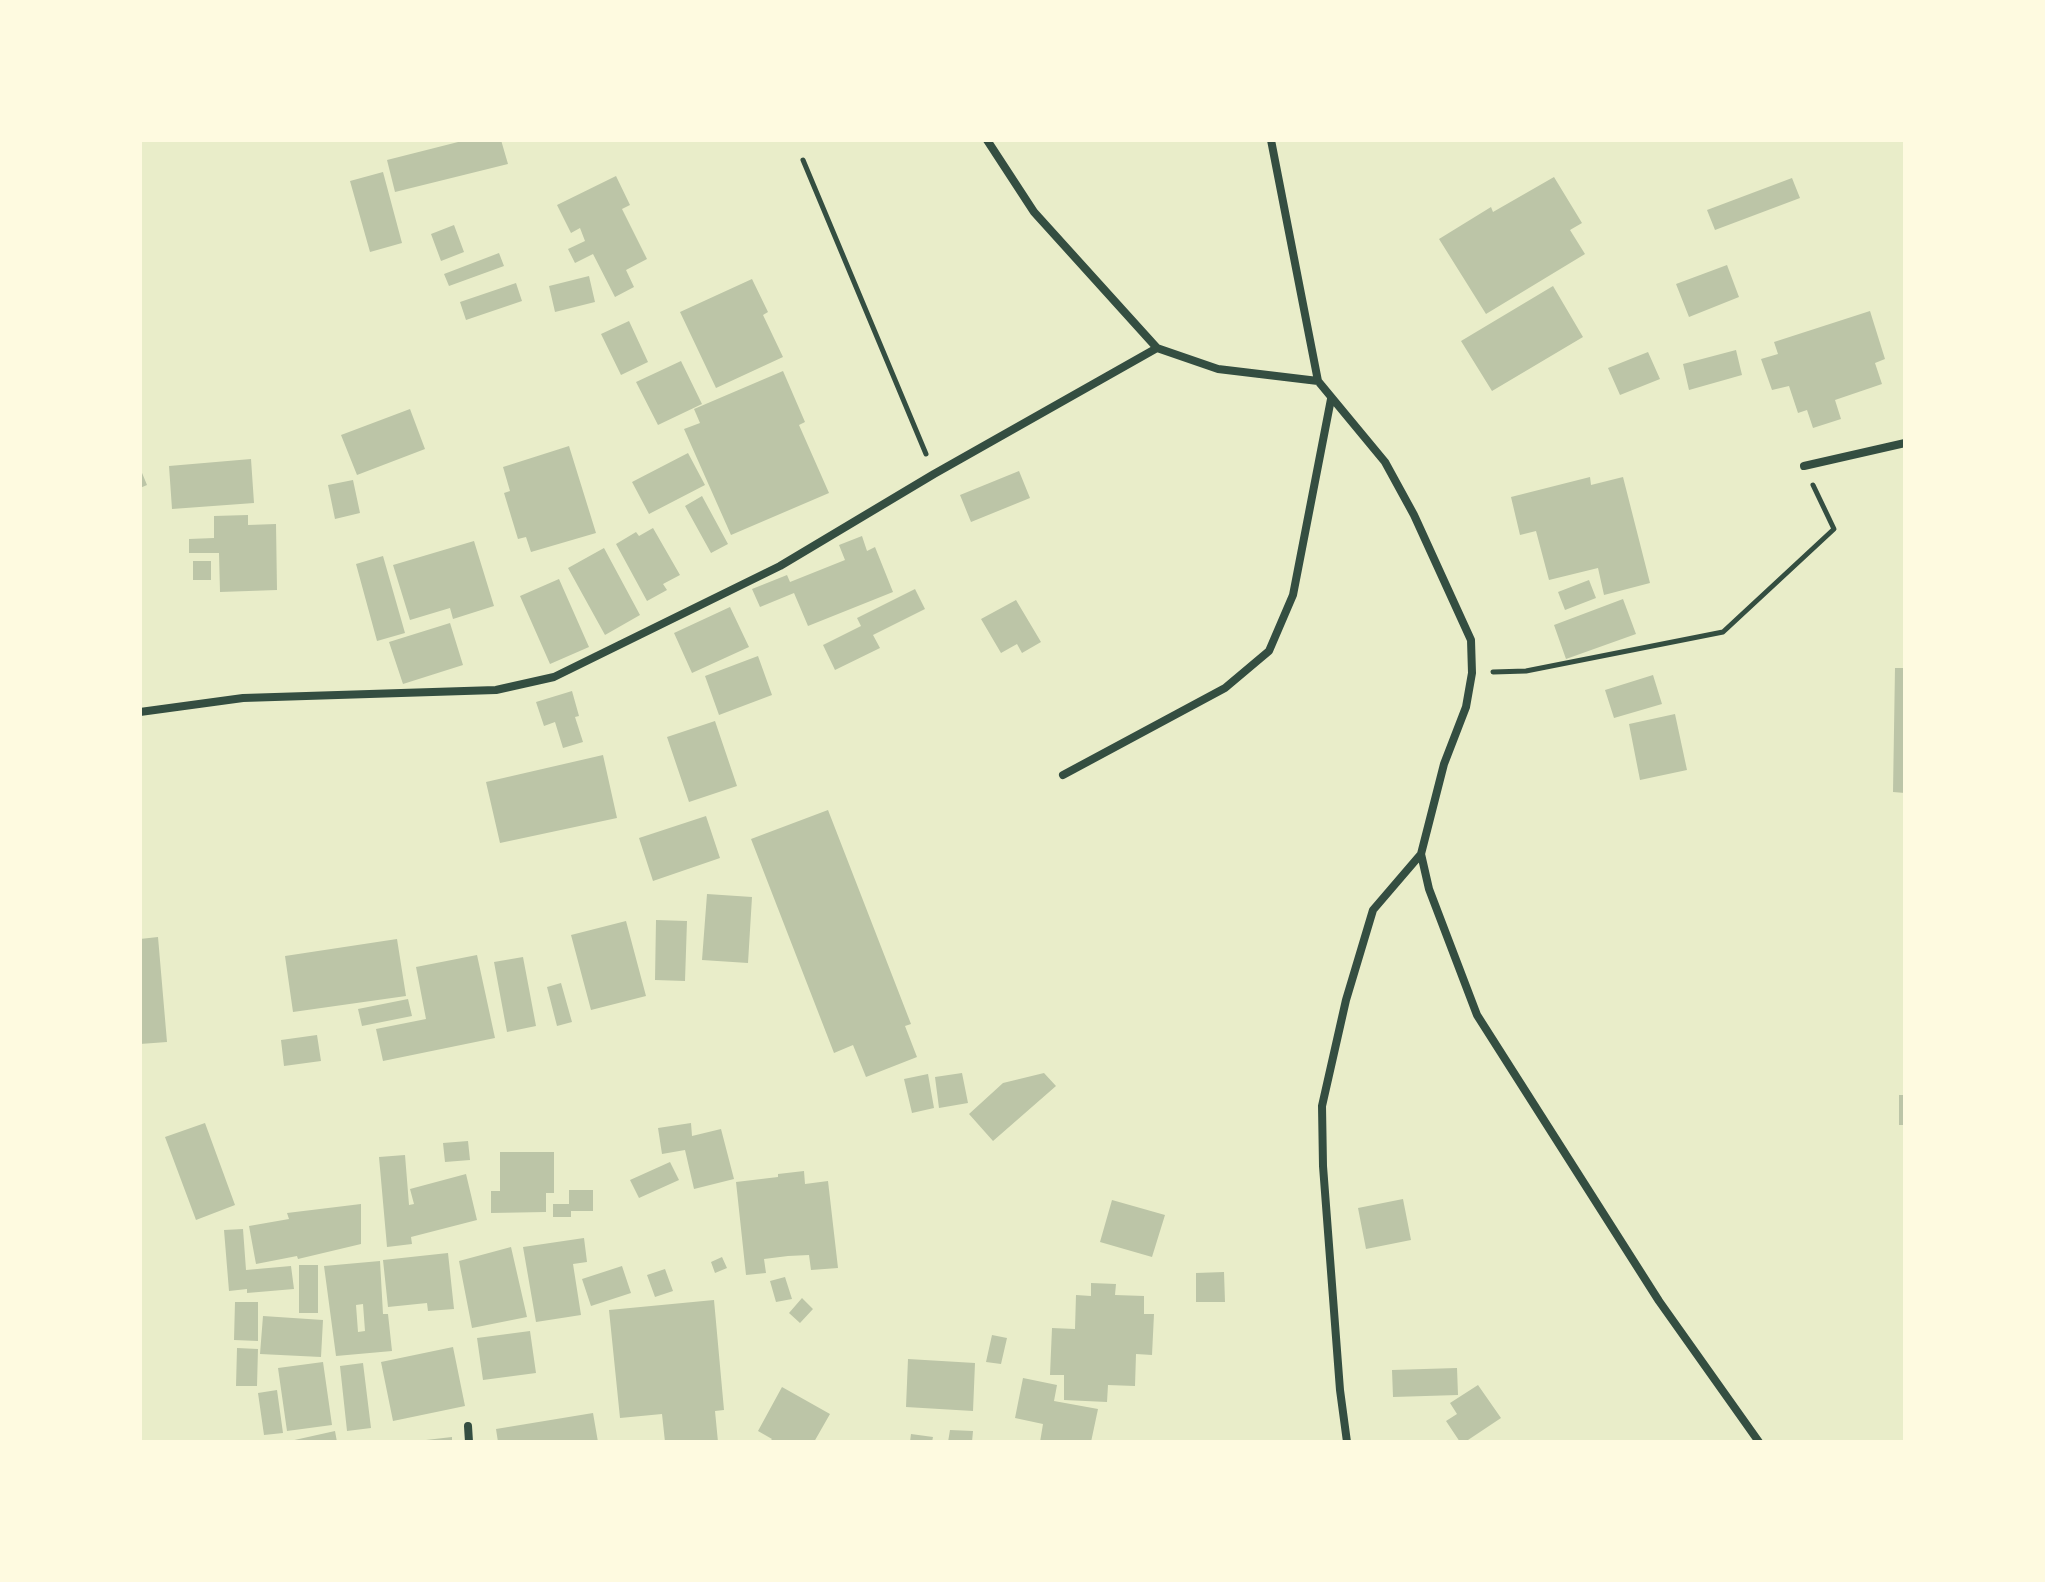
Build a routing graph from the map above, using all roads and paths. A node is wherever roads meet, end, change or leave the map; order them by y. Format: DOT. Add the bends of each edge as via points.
graph roads {
  1 [pos="987,140"];
  2 [pos="1271,140"];
  3 [pos="803,160"];
  4 [pos="1157,348"];
  5 [pos="1318,381"];
  6 [pos="1331,399"];
  7 [pos="1905,443"];
  8 [pos="1804,466"];
  9 [pos="934,474"];
  10 [pos="1472,673"];
  11 [pos="140,712"];
  12 [pos="1063,775"];
  13 [pos="1421,854"];
  14 [pos="468,1426"];
  15 [pos="469,1442"];
  16 [pos="1347,1442"];
  17 [pos="1759,1442"];
  1 -- 4 [label="street" via="1034,212"];
  2 -- 5 [label="street"];
  3 -- 9 [label="path"];
  4 -- 5 [label="street" via="1218,369"];
  4 -- 9 [label="street"];
  5 -- 6 [label="street"];
  6 -- 10 [label="street" via="1385,462 1414,515 1471,640"];
  6 -- 12 [label="street" via="1293,595 1269,651 1225,688"];
  7 -- 8 [label="street"];
  8 -- 10 [label="path" via="1834,529 1723,632 1526,671"];
  9 -- 11 [label="street" via="780,566 554,677 496,690 243,698"];
  10 -- 13 [label="street"];
  13 -- 16 [label="street" via="1373,910 1322,1106"];
  13 -- 17 [label="street" via="1477,1015 1659,1301"];
  14 -- 15 [label="street"];
}
